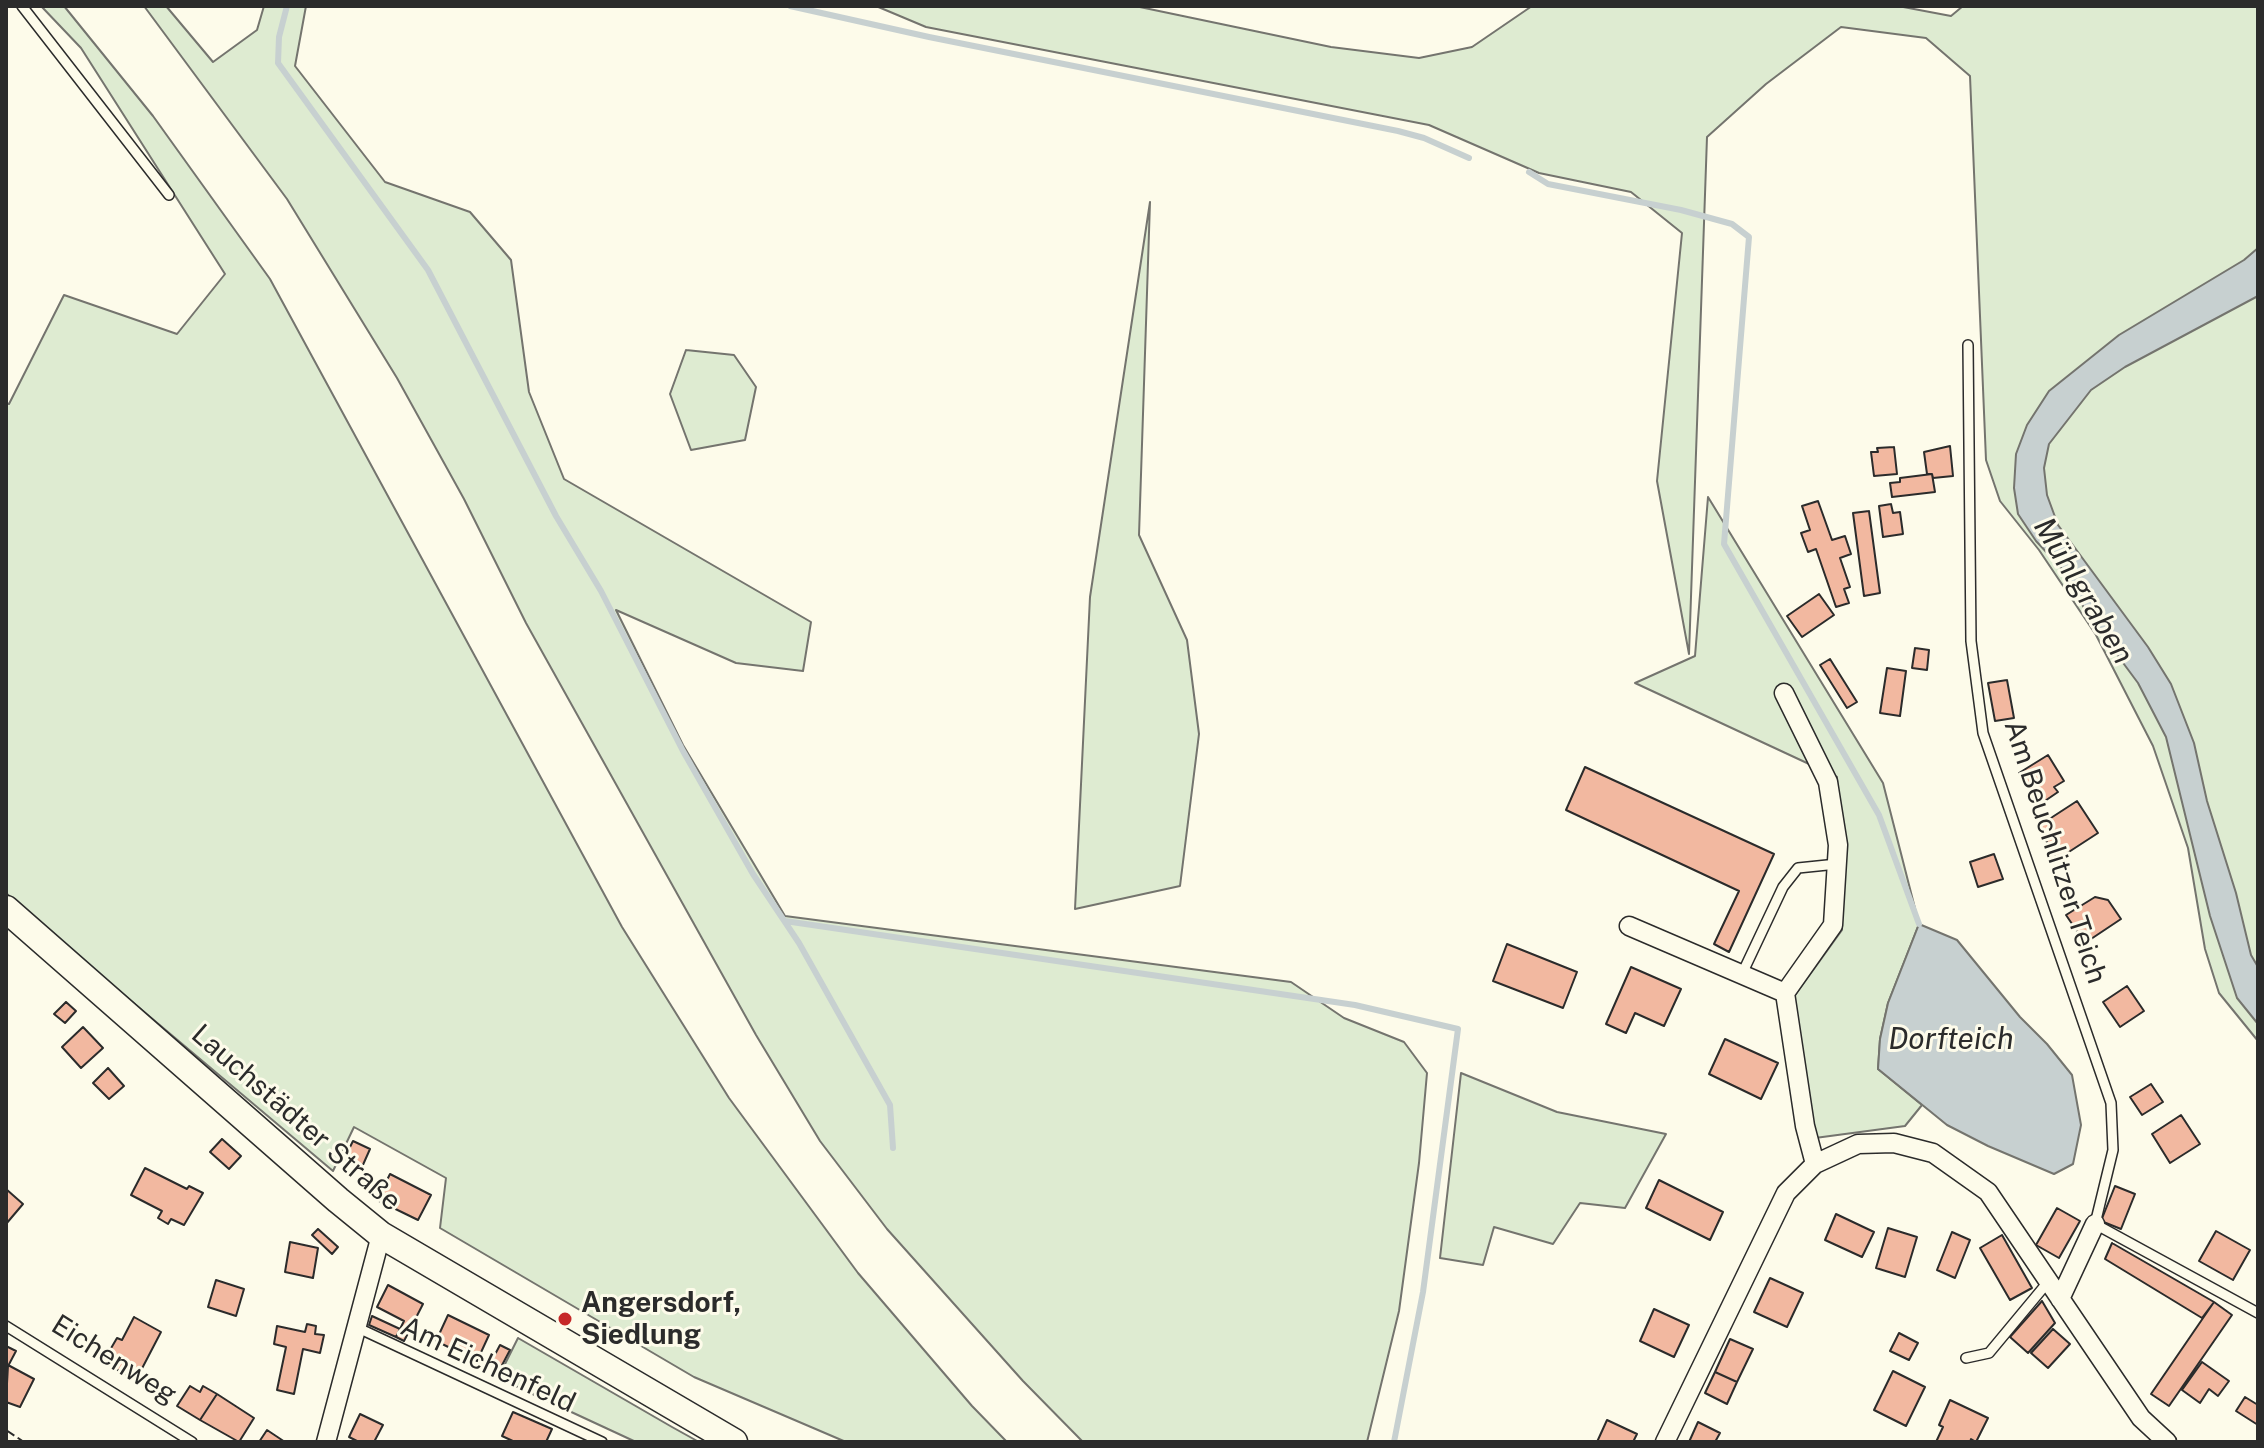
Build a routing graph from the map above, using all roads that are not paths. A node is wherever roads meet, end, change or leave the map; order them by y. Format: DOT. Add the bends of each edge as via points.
graph roads {
  1 [pos="22,6"];
  2 [pos="169,195"];
  3 [pos="1968,345"];
  4 [pos="1784,693"];
  5 [pos="1837,864"];
  6 [pos="6,909"];
  7 [pos="1629,926"];
  8 [pos="1741,976"];
  9 [pos="1785,993"];
  10 [pos="1815,1164"];
  11 [pos="2095,1224"];
  12 [pos="381,1235"];
  13 [pos="2048,1282"];
  14 [pos="2060,1299"];
  15 [pos="2258,1313"];
  16 [pos="6,1326"];
  17 [pos="356,1327"];
  18 [pos="1966,1358"];
  19 [pos="192,1442"];
  20 [pos="326,1442"];
  21 [pos="602,1442"];
  22 [pos="734,1442"];
  23 [pos="1665,1442"];
  24 [pos="2167,1442"];
  1 -- 2 [label="lane"];
  3 -- 11 [label="lane, Am Beuchlitzer Teich" via="1971,641 1983,733 2111,1103 2113,1150"];
  4 -- 5 [label="street" via="1828,782"];
  5 -- 8 [label="lane" via="1798,868 1783,887"];
  5 -- 9 [label="street" via="1833,925"];
  6 -- 12 [label="main road, Lauchstädter Straße"];
  7 -- 8 [label="street"];
  8 -- 9 [label="street"];
  9 -- 10 [label="street"];
  10 -- 13 [label="street" via="1858,1144 1894,1143 1933,1153 1988,1192"];
  10 -- 23 [label="street" via="1786,1193"];
  11 -- 14 [label="street, Am Beuchlitzer Teich"];
  11 -- 15 [label="lane"];
  12 -- 17 [label="street"];
  12 -- 22 [label="main road, Lauchstädter Straße"];
  13 -- 14 [label="street"];
  13 -- 18 [label="lane" via="1989,1353"];
  14 -- 24 [label="street" via="2141,1418"];
  16 -- 19 [label="lane, Eichenweg"];
  17 -- 20 [label="street"];
  17 -- 21 [label="lane, Am Eichenfeld"];
}
